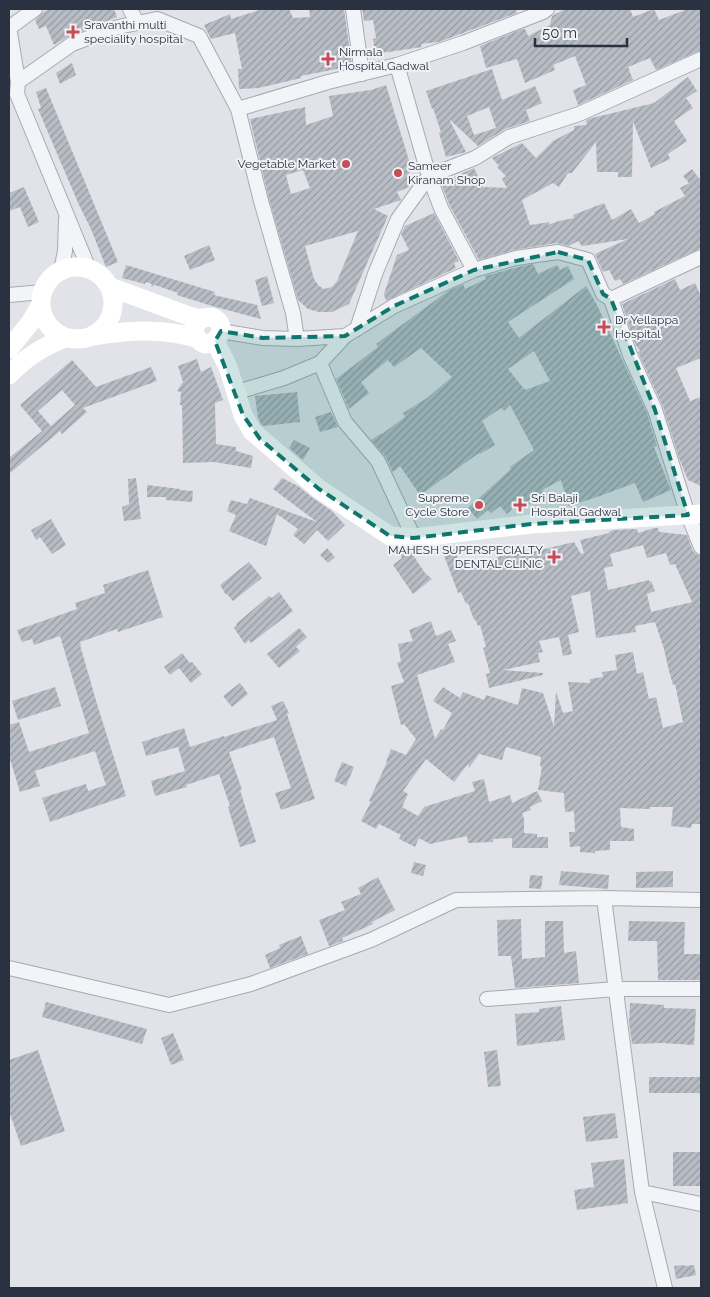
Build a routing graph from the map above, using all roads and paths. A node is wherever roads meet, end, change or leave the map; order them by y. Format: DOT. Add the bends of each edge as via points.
graph roads {
  1 [pos="35,9"];
  2 [pos="130,9"];
  3 [pos="353,9"];
  4 [pos="547,9"];
  5 [pos="136,23"];
  6 [pos="9,27"];
  7 [pos="701,59"];
  8 [pos="397,65"];
  9 [pos="362,74"];
  10 [pos="14,90"];
  11 [pos="238,109"];
  12 [pos="429,176"];
  13 [pos="67,213"];
  14 [pos="701,257"];
  15 [pos="89,269"];
  16 [pos="474,270"];
  17 [pos="61,271"];
  18 [pos="110,287"];
  19 [pos="9,295"];
  20 [pos="611,298"];
  21 [pos="41,299"];
  22 [pos="201,318"];
  23 [pos="357,328"];
  24 [pos="93,336"];
  25 [pos="218,336"];
  26 [pos="345,336"];
  27 [pos="65,338"];
  28 [pos="197,338"];
  29 [pos="297,339"];
  30 [pos="9,349"];
  31 [pos="320,363"];
  32 [pos="9,375"];
  33 [pos="237,392"];
  34 [pos="694,514"];
  35 [pos="414,538"];
  36 [pos="701,547"];
  37 [pos="604,898"];
  38 [pos="701,900"];
  39 [pos="9,968"];
  40 [pos="616,989"];
  41 [pos="701,989"];
  42 [pos="487,999"];
  43 [pos="642,1192"];
  44 [pos="701,1204"];
  45 [pos="665,1288"];
  1 -- 6 [label="street"];
  2 -- 5 [label="street"];
  3 -- 9 [label="street"];
  4 -- 8 [label="street"];
  5 -- 10 [label="street" via="118,26 72,44"];
  5 -- 11 [label="street" via="157,19 200,36"];
  6 -- 10 [label="street"];
  7 -- 12 [label="street" via="579,114 509,137 475,158"];
  8 -- 9 [label="street"];
  8 -- 12 [label="street"];
  9 -- 11 [label="street"];
  10 -- 13 [label="street"];
  11 -- 29 [label="street" via="293,313"];
  12 -- 16 [label="street" via="441,208"];
  12 -- 23 [label="street" via="398,219"];
  13 -- 15 [label="street"];
  13 -- 17 [label="street" via="66,251"];
  14 -- 20 [label="street"];
  15 -- 17 [label="main road" via="75,267"];
  15 -- 18 [label="main road"];
  16 -- 20 [label="street" via="516,258 558,252 588,260 603,294"];
  16 -- 23 [label="street" via="394,306"];
  17 -- 21 [label="main road" via="50,279"];
  18 -- 22 [label="main road"];
  18 -- 24 [label="main road" via="112,315"];
  19 -- 21 [label="street"];
  20 -- 34 [label="street" via="630,355 655,410"];
  21 -- 27 [label="main road" via="44,319 53,331"];
  21 -- 30 [label="main road" via="30,323"];
  22 -- 25 [label="main road" via="215,319 220,326"];
  22 -- 28 [label="main road" via="194,330"];
  23 -- 26 [label="street"];
  24 -- 27 [label="main road" via="79,340"];
  24 -- 28 [label="main road" via="131,330"];
  25 -- 28 [label="main road" via="206,344"];
  25 -- 29 [label="street"];
  25 -- 33 [label="main road"];
  26 -- 29 [label="street"];
  26 -- 31 [label="street"];
  27 -- 32 [label="main road" via="47,344"];
  31 -- 33 [label="street"];
  31 -- 35 [label="street" via="345,422 378,461"];
  33 -- 35 [label="main road" via="243,415 252,431 319,489 390,536"];
  34 -- 35 [label="main road" via="531,524"];
  34 -- 36 [label="street"];
  37 -- 38 [label="street"];
  37 -- 39 [label="street" via="456,900 371,940 260,980 169,1005"];
  37 -- 40 [label="street"];
  40 -- 41 [label="street"];
  40 -- 42 [label="street"];
  40 -- 43 [label="street"];
  43 -- 44 [label="street"];
  43 -- 45 [label="street"];
}
